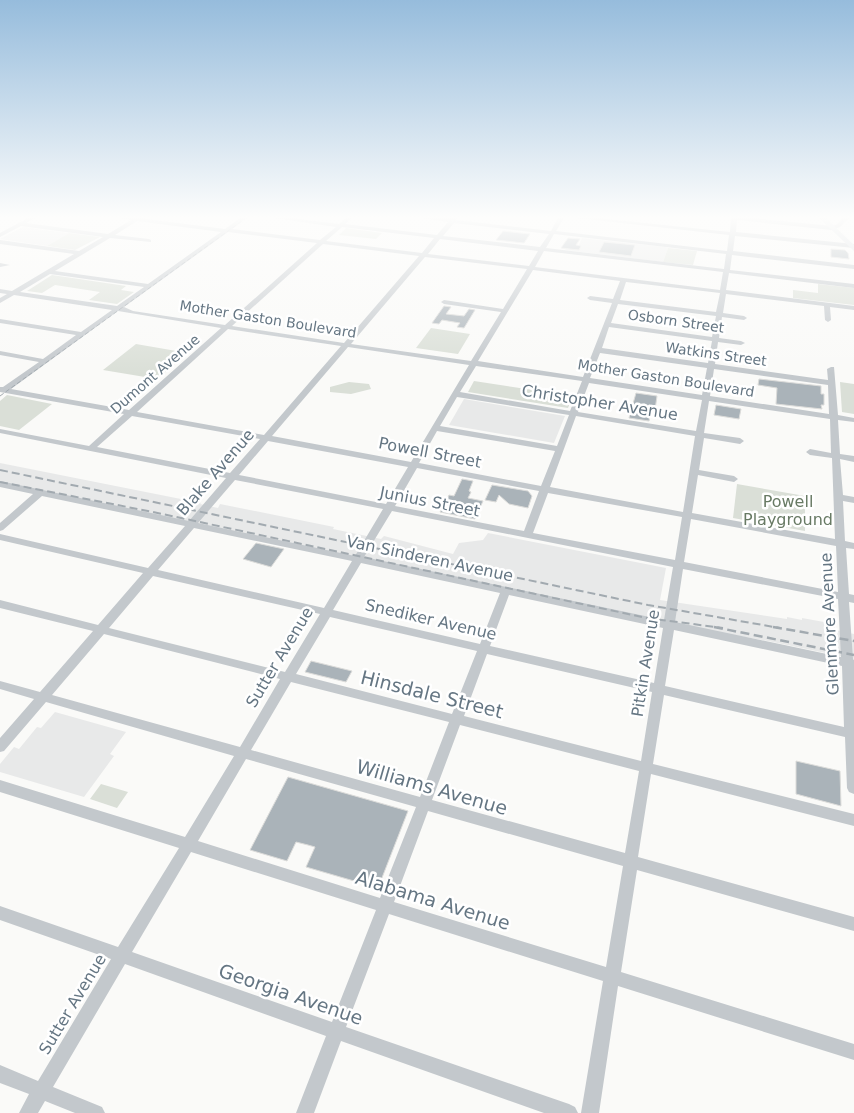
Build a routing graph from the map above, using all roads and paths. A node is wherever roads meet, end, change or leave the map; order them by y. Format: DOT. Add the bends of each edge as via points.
graph roads {
  1 [pos="52,270"];
  2 [pos="171,270"];
  3 [pos="292,270"];
  4 [pos="411,270"];
  5 [pos="530,270"];
  6 [pos="546,270"];
  7 [pos="709,270"];
  8 [pos="49,272"];
  9 [pos="726,272"];
  10 [pos="624,280"];
  11 [pos="149,286"];
  12 [pos="854,286"];
  13 [pos="0,291"];
  14 [pos="723,292"];
  15 [pos="14,293"];
  16 [pos="590,298"];
  17 [pos="0,301"];
  18 [pos="444,302"];
  19 [pos="616,302"];
  20 [pos="827,305"];
  21 [pos="854,308"];
  22 [pos="117,309"];
  23 [pos="505,311"];
  24 [pos="719,315"];
  25 [pos="744,318"];
  26 [pos="828,320"];
  27 [pos="0,321"];
  28 [pos="607,325"];
  29 [pos="230,326"];
  30 [pos="82,334"];
  31 [pos="715,339"];
  32 [pos="348,343"];
  33 [pos="741,343"];
  34 [pos="597,350"];
  35 [pos="0,353"];
  36 [pos="45,361"];
  37 [pos="474,363"];
  38 [pos="711,366"];
  39 [pos="831,369"];
  40 [pos="586,380"];
  41 [pos="832,383"];
  42 [pos="1,391"];
  43 [pos="455,394"];
  44 [pos="706,398"];
  45 [pos="132,412"];
  46 [pos="573,413"];
  47 [pos="833,417"];
  48 [pos="854,420"];
  49 [pos="434,428"];
  50 [pos="0,431"];
  51 [pos="700,434"];
  52 [pos="267,437"];
  53 [pos="740,440"];
  54 [pos="90,449"];
  55 [pos="560,449"];
  56 [pos="810,452"];
  57 [pos="836,456"];
  58 [pos="854,459"];
  59 [pos="414,464"];
  60 [pos="694,472"];
  61 [pos="232,477"];
  62 [pos="734,479"];
  63 [pos="0,484"];
  64 [pos="545,488"];
  65 [pos="41,492"];
  66 [pos="838,497"];
  67 [pos="854,500"];
  68 [pos="388,508"];
  69 [pos="687,515"];
  70 [pos="193,523"];
  71 [pos="0,528"];
  72 [pos="527,535"];
  73 [pos="0,537"];
  74 [pos="840,544"];
  75 [pos="854,546"];
  76 [pos="360,555"];
  77 [pos="678,565"];
  78 [pos="151,572"];
  79 [pos="506,590"];
  80 [pos="843,597"];
  81 [pos="854,599"];
  82 [pos="0,604"];
  83 [pos="326,612"];
  84 [pos="669,623"];
  85 [pos="101,630"];
  86 [pos="484,648"];
  87 [pos="850,660"];
  88 [pos="288,677"];
  89 [pos="0,685"];
  90 [pos="659,689"];
  91 [pos="43,697"];
  92 [pos="456,720"];
  93 [pos="852,733"];
  94 [pos="0,747"];
  95 [pos="242,753"];
  96 [pos="646,767"];
  97 [pos="0,786"];
  98 [pos="854,788"];
  99 [pos="424,804"];
  100 [pos="854,820"];
  101 [pos="188,845"];
  102 [pos="631,862"];
  103 [pos="384,906"];
  104 [pos="0,913"];
  105 [pos="854,924"];
  106 [pos="121,956"];
  107 [pos="612,977"];
  108 [pos="336,1031"];
  109 [pos="854,1052"];
  110 [pos="0,1074"];
  111 [pos="41,1091"];
  112 [pos="28,1113"];
  113 [pos="96,1113"];
  114 [pos="305,1113"];
  115 [pos="568,1113"];
  116 [pos="590,1113"];
  1 -- 8 [label="street"];
  2 -- 11 [label="street"];
  3 -- 29 [label="street, Dumont Avenue"];
  4 -- 32 [label="street, Blake Avenue"];
  5 -- 23 [label="street, Sutter Avenue"];
  6 -- 10 [label="street"];
  7 -- 9 [label="street"];
  8 -- 11 [label="street"];
  8 -- 15 [label="street"];
  9 -- 12 [label="street"];
  9 -- 14 [label="street, Pitkin Avenue"];
  10 -- 14 [label="street"];
  10 -- 19 [label="street"];
  11 -- 22 [label="street"];
  13 -- 15 [label="street, Mother Gaston Boulevard"];
  14 -- 20 [label="street"];
  14 -- 24 [label="street, Pitkin Avenue"];
  15 -- 17 [label="street"];
  15 -- 22 [label="street, Mother Gaston Boulevard"];
  16 -- 19 [label="street"];
  18 -- 23 [label="street"];
  19 -- 24 [label="street"];
  19 -- 28 [label="street"];
  20 -- 21 [label="street"];
  20 -- 26 [label="street"];
  22 -- 29 [label="street, Mother Gaston Boulevard"];
  22 -- 30 [label="street"];
  23 -- 37 [label="street, Sutter Avenue"];
  24 -- 25 [label="street"];
  24 -- 31 [label="street, Pitkin Avenue"];
  27 -- 30 [label="street"];
  28 -- 31 [label="street, Osborn Street"];
  28 -- 34 [label="street"];
  29 -- 32 [label="street, Mother Gaston Boulevard"];
  29 -- 45 [label="street, Dumont Avenue"];
  30 -- 36 [label="street"];
  31 -- 33 [label="street, Osborn Street"];
  31 -- 38 [label="street, Pitkin Avenue"];
  32 -- 37 [label="street, Mother Gaston Boulevard"];
  32 -- 52 [label="street, Blake Avenue"];
  34 -- 38 [label="street, Watkins Street"];
  34 -- 40 [label="street"];
  35 -- 36 [label="street"];
  36 -- 42 [label="street"];
  37 -- 40 [label="street, Mother Gaston Boulevard"];
  37 -- 43 [label="street, Sutter Avenue"];
  38 -- 41 [label="street, Watkins Street"];
  38 -- 44 [label="street, Pitkin Avenue"];
  39 -- 41 [label="street, Glenmore Avenue"];
  40 -- 44 [label="street, Mother Gaston Boulevard"];
  40 -- 46 [label="street"];
  41 -- 47 [label="street, Glenmore Avenue"];
  42 -- 45 [label="street, Powell Street"];
  43 -- 46 [label="street, Christopher Avenue"];
  43 -- 49 [label="street, Sutter Avenue"];
  44 -- 47 [label="street, Mother Gaston Boulevard"];
  44 -- 51 [label="street, Pitkin Avenue"];
  45 -- 52 [label="street, Powell Street"];
  45 -- 54 [label="street, Dumont Avenue"];
  46 -- 51 [label="street, Christopher Avenue"];
  46 -- 55 [label="street"];
  47 -- 48 [label="street, Mother Gaston Boulevard"];
  47 -- 57 [label="street, Glenmore Avenue"];
  49 -- 55 [label="street"];
  49 -- 59 [label="street, Sutter Avenue"];
  50 -- 54 [label="street, Junius Street"];
  51 -- 53 [label="street, Christopher Avenue"];
  51 -- 60 [label="street, Pitkin Avenue"];
  52 -- 59 [label="street, Powell Street"];
  52 -- 61 [label="street, Blake Avenue"];
  54 -- 61 [label="street, Junius Street"];
  55 -- 64 [label="street"];
  56 -- 57 [label="street"];
  57 -- 58 [label="street"];
  57 -- 66 [label="street, Glenmore Avenue"];
  59 -- 64 [label="street, Powell Street"];
  59 -- 68 [label="street, Sutter Avenue"];
  60 -- 62 [label="street"];
  60 -- 69 [label="street, Pitkin Avenue"];
  61 -- 68 [label="street, Junius Street"];
  61 -- 70 [label="street, Blake Avenue"];
  63 -- 65 [label="street, Van Sinderen Avenue"];
  64 -- 69 [label="street, Powell Street"];
  64 -- 72 [label="street"];
  65 -- 70 [label="street, Van Sinderen Avenue"];
  65 -- 71 [label="street"];
  66 -- 67 [label="street"];
  66 -- 74 [label="street, Glenmore Avenue"];
  68 -- 72 [label="street, Junius Street"];
  68 -- 76 [label="street, Sutter Avenue"];
  69 -- 74 [label="street, Powell Street"];
  69 -- 77 [label="street, Pitkin Avenue"];
  70 -- 76 [label="street, Van Sinderen Avenue"];
  70 -- 78 [label="street, Blake Avenue"];
  72 -- 77 [label="street, Junius Street"];
  73 -- 78 [label="street, Snediker Avenue"];
  74 -- 75 [label="street, Powell Street"];
  74 -- 80 [label="street, Glenmore Avenue"];
  76 -- 79 [label="street, Van Sinderen Avenue"];
  76 -- 83 [label="street, Sutter Avenue"];
  77 -- 80 [label="street, Junius Street"];
  77 -- 84 [label="street, Pitkin Avenue"];
  78 -- 83 [label="street, Snediker Avenue"];
  78 -- 85 [label="street, Blake Avenue"];
  79 -- 84 [label="street, Van Sinderen Avenue"];
  79 -- 86 [label="street"];
  80 -- 81 [label="street, Junius Street"];
  80 -- 87 [label="street, Glenmore Avenue"];
  82 -- 85 [label="street, Hinsdale Street"];
  83 -- 86 [label="street, Snediker Avenue"];
  83 -- 88 [label="street, Sutter Avenue"];
  84 -- 87 [label="street, Van Sinderen Avenue"];
  84 -- 90 [label="street, Pitkin Avenue"];
  85 -- 88 [label="street, Hinsdale Street"];
  85 -- 91 [label="street, Blake Avenue"];
  86 -- 90 [label="street, Snediker Avenue"];
  86 -- 92 [label="street"];
  87 -- 93 [label="street, Glenmore Avenue"];
  88 -- 92 [label="street, Hinsdale Street"];
  88 -- 95 [label="street, Sutter Avenue"];
  89 -- 91 [label="street, Williams Avenue"];
  90 -- 93 [label="street, Snediker Avenue"];
  90 -- 96 [label="street, Pitkin Avenue"];
  91 -- 94 [label="street, Blake Avenue"];
  91 -- 95 [label="street, Williams Avenue"];
  92 -- 96 [label="street, Hinsdale Street"];
  92 -- 99 [label="street"];
  93 -- 98 [label="street, Glenmore Avenue"];
  95 -- 99 [label="street, Williams Avenue"];
  95 -- 101 [label="street, Sutter Avenue"];
  96 -- 100 [label="street, Hinsdale Street"];
  96 -- 102 [label="street, Pitkin Avenue"];
  97 -- 101 [label="street, Alabama Avenue"];
  99 -- 102 [label="street, Williams Avenue"];
  99 -- 103 [label="street"];
  101 -- 103 [label="street, Alabama Avenue"];
  101 -- 106 [label="street, Sutter Avenue"];
  102 -- 105 [label="street, Williams Avenue"];
  102 -- 107 [label="street, Pitkin Avenue"];
  103 -- 107 [label="street, Alabama Avenue"];
  103 -- 108 [label="street"];
  104 -- 106 [label="street, Georgia Avenue"];
  106 -- 108 [label="street, Georgia Avenue"];
  106 -- 111 [label="street, Sutter Avenue"];
  107 -- 109 [label="street, Alabama Avenue"];
  107 -- 116 [label="street, Pitkin Avenue"];
  108 -- 114 [label="street"];
  108 -- 115 [label="street, Georgia Avenue"];
  110 -- 111 [label="street"];
  111 -- 112 [label="street, Sutter Avenue"];
  111 -- 113 [label="street"];
}
